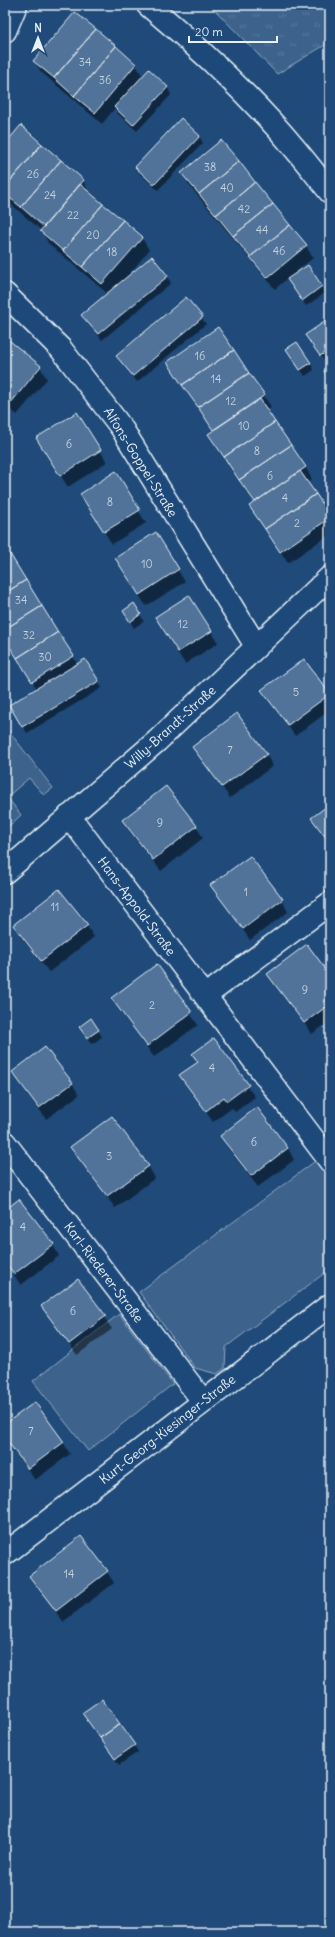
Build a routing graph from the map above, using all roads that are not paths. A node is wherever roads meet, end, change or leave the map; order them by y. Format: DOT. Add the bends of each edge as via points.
graph roads {
  1 [pos="16,5"];
  2 [pos="148,5"];
  3 [pos="5,31"];
  4 [pos="330,192"];
  5 [pos="5,294"];
  6 [pos="330,576"];
  7 [pos="256,646"];
  8 [pos="69,816"];
  9 [pos="5,872"];
  10 [pos="330,903"];
  11 [pos="205,996"];
  12 [pos="5,1143"];
  13 [pos="330,1161"];
  14 [pos="330,1304"];
  15 [pos="203,1401"];
  16 [pos="5,1554"];
  1 -- 3 [label="street"];
  2 -- 4 [label="street" via="217,66 279,129"];
  5 -- 7 [label="street, Alfons-Goppel-Straße" via="61,349 121,426"];
  6 -- 7 [label="street, Willy-Brandt-Straße"];
  7 -- 8 [label="street, Willy-Brandt-Straße" via="157,741"];
  8 -- 9 [label="street, Willy-Brandt-Straße"];
  8 -- 11 [label="street, Hans-Appold-Straße"];
  10 -- 11 [label="street"];
  11 -- 13 [label="street, Hans-Appold-Straße"];
  12 -- 15 [label="street, Karl-Riederer-Straße"];
  14 -- 15 [label="street, Kurt-Georg-Kiesinger-Straße"];
  15 -- 16 [label="street, Kurt-Georg-Kiesinger-Straße"];
}
